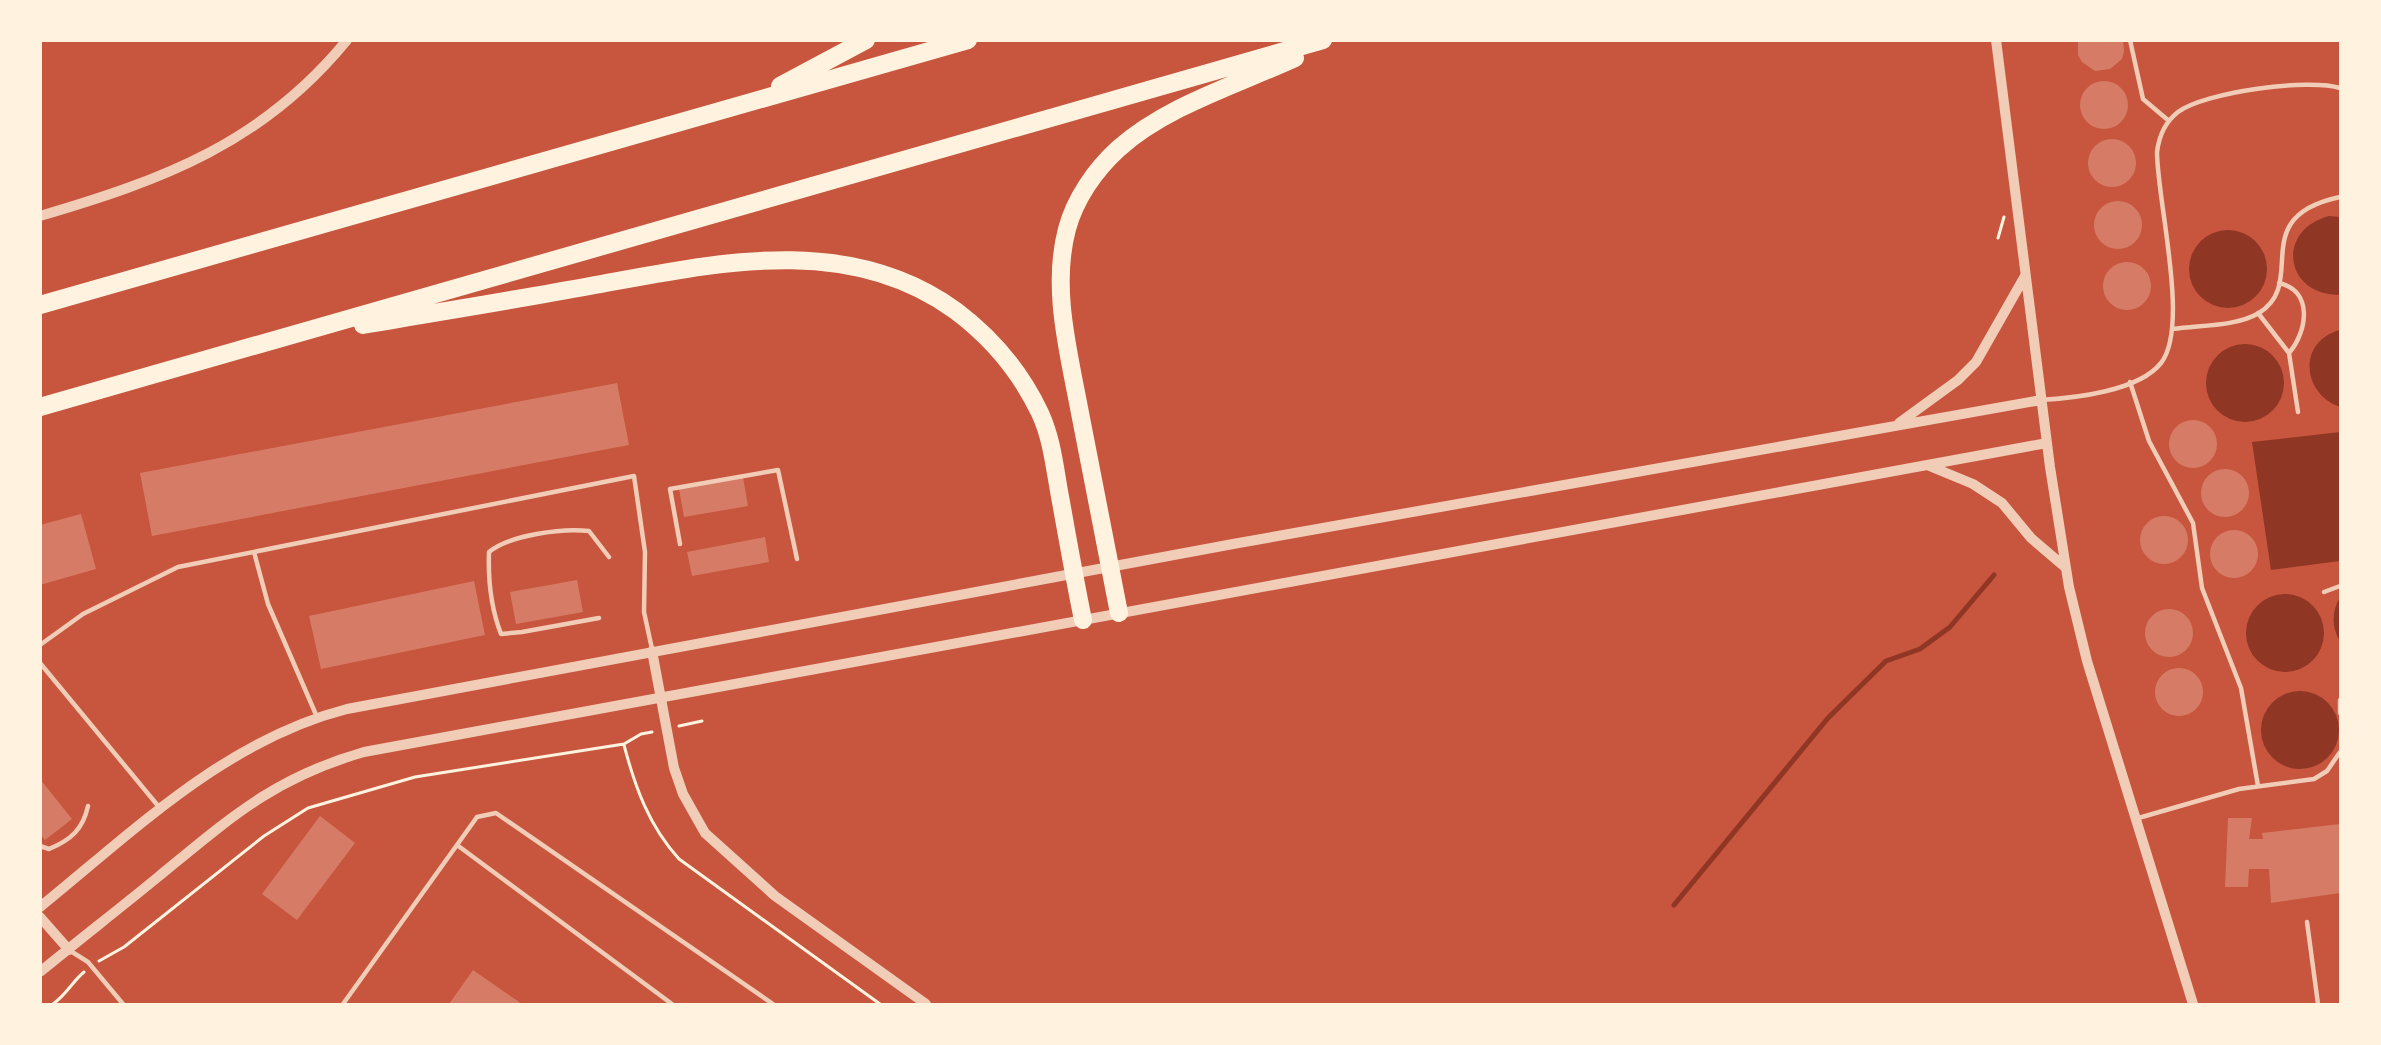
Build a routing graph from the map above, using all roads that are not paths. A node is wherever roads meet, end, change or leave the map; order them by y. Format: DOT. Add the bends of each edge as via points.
graph roads {
  1 [pos="347,40"];
  2 [pos="866,40"];
  3 [pos="968,40"];
  4 [pos="1323,40"];
  5 [pos="1334,40"];
  6 [pos="1996,40"];
  7 [pos="2130,40"];
  8 [pos="2340,88"];
  9 [pos="747,104"];
  10 [pos="2169,121"];
  11 [pos="2340,197"];
  12 [pos="40,216"];
  13 [pos="2025,276"];
  14 [pos="2278,283"];
  15 [pos="40,306"];
  16 [pos="2258,313"];
  17 [pos="2173,329"];
  18 [pos="269,341"];
  19 [pos="2289,353"];
  20 [pos="2130,382"];
  21 [pos="2041,400"];
  22 [pos="40,407"];
  23 [pos="2298,412"];
  24 [pos="1897,424"];
  25 [pos="2047,443"];
  26 [pos="1927,465"];
  27 [pos="680,544"];
  28 [pos="254,552"];
  29 [pos="609,557"];
  30 [pos="797,559"];
  31 [pos="1110,567"];
  32 [pos="2066,568"];
  33 [pos="1074,574"];
  34 [pos="2340,586"];
  35 [pos="2324,592"];
  36 [pos="1119,613"];
  37 [pos="599,618"];
  38 [pos="1083,620"];
  39 [pos="40,645"];
  40 [pos="652,651"];
  41 [pos="40,663"];
  42 [pos="661,697"];
  43 [pos="2340,700"];
  44 [pos="2340,713"];
  45 [pos="317,717"];
  46 [pos="2340,752"];
  47 [pos="2258,786"];
  48 [pos="88,806"];
  49 [pos="161,809"];
  50 [pos="2135,819"];
  51 [pos="457,845"];
  52 [pos="40,846"];
  53 [pos="40,907"];
  54 [pos="40,917"];
  55 [pos="2307,922"];
  56 [pos="69,950"];
  57 [pos="40,972"];
  58 [pos="123,1005"];
  59 [pos="343,1005"];
  60 [pos="672,1005"];
  61 [pos="772,1005"];
  62 [pos="926,1005"];
  63 [pos="2193,1005"];
  64 [pos="2318,1005"];
  1 -- 12 [label="street" via="286,102 219,149 141,184"];
  2 -- 9 [label="highway"];
  3 -- 9 [label="highway"];
  4 -- 18 [label="highway"];
  5 -- 31 [label="highway" via="1145,129 1104,163 1074,211 1064,245 1062,300"];
  6 -- 13 [label="street"];
  7 -- 10 [label="lane" via="2143,99"];
  8 -- 10 [label="lane" via="2306,84 2222,96 2192,104"];
  9 -- 15 [label="highway"];
  10 -- 17 [label="lane" via="2159,140 2157,164"];
  11 -- 14 [label="lane" via="2312,206 2293,219 2285,236"];
  13 -- 21 [label="street"];
  13 -- 24 [label="street" via="1976,362 1958,380"];
  14 -- 16 [label="lane" via="2274,297"];
  14 -- 19 [label="lane" via="2298,295 2304,317 2301,336"];
  16 -- 17 [label="lane" via="2241,320"];
  16 -- 19 [label="lane"];
  17 -- 20 [label="lane" via="2159,365"];
  18 -- 22 [label="highway"];
  18 -- 33 [label="highway" via="729,263 795,259 869,269 908,283 952,308 999,350 1019,376 1050,439"];
  19 -- 23 [label="lane"];
  20 -- 21 [label="lane" via="2084,395"];
  20 -- 47 [label="lane" via="2149,441 2193,523 2202,588 2241,688"];
  21 -- 24 [label="street"];
  21 -- 25 [label="street"];
  24 -- 31 [label="street"];
  25 -- 26 [label="street"];
  25 -- 32 [label="street"];
  26 -- 32 [label="street" via="1995,497 2031,538"];
  26 -- 36 [label="street"];
  27 -- 30 [label="lane" via="670,489 778,470"];
  28 -- 39 [label="lane" via="178,567 82,614"];
  28 -- 40 [label="lane" via="634,476 645,552 644,612"];
  28 -- 45 [label="lane" via="268,603"];
  29 -- 37 [label="lane" via="589,531 575,529 501,542 489,552 488,572 501,634"];
  31 -- 33 [label="street"];
  31 -- 36 [label="highway"];
  32 -- 50 [label="street" via="2082,643"];
  33 -- 38 [label="highway"];
  33 -- 40 [label="street"];
  34 -- 35 [label="lane"];
  36 -- 38 [label="street"];
  38 -- 42 [label="street"];
  40 -- 42 [label="street"];
  40 -- 45 [label="street" via="410,695"];
  41 -- 49 [label="lane"];
  42 -- 56 [label="street" via="386,746 304,773 273,788 231,817"];
  42 -- 62 [label="street" via="674,768 683,794 705,833 775,896"];
  43 -- 44 [label="lane"];
  45 -- 49 [label="street" via="244,749"];
  46 -- 47 [label="lane" via="2327,771 2314,779"];
  47 -- 50 [label="lane"];
  48 -- 52 [label="lane" via="84,823 67,842 50,849"];
  49 -- 53 [label="street"];
  50 -- 63 [label="street"];
  51 -- 59 [label="lane"];
  51 -- 60 [label="lane"];
  51 -- 61 [label="lane" via="477,817 496,813"];
  54 -- 56 [label="street"];
  55 -- 64 [label="lane"];
  56 -- 57 [label="street"];
  56 -- 58 [label="lane" via="88,962"];
}
